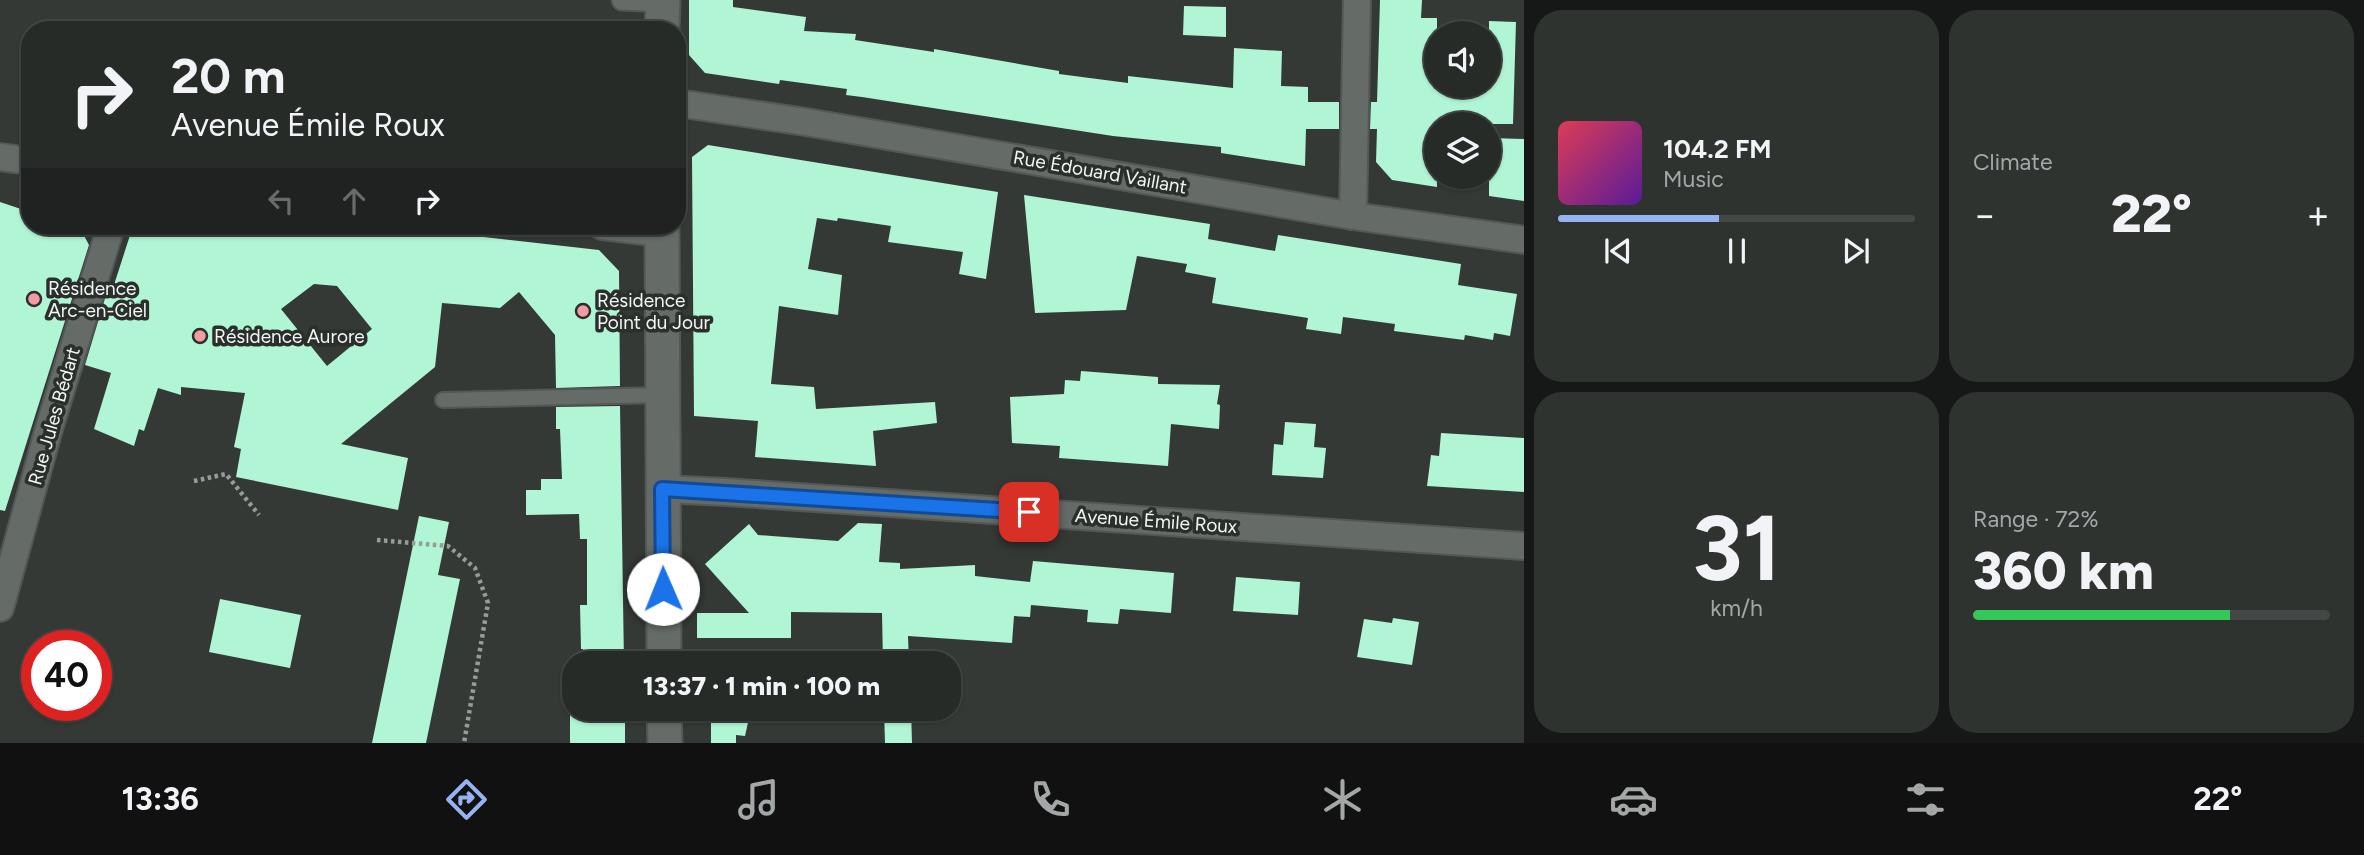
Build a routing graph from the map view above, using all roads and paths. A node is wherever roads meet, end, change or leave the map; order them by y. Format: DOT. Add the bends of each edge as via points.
graph roads {
  1 [pos="622,0"];
  2 [pos="1357,0"];
  3 [pos="663,11"];
  4 [pos="686,104"];
  5 [pos="0,157"];
  6 [pos="21,159"];
  7 [pos="1353,216"];
  8 [pos="108,235"];
  9 [pos="662,235"];
  10 [pos="1524,240"];
  11 [pos="663,395"];
  12 [pos="443,400"];
  13 [pos="194,481"];
  14 [pos="662,489"];
  15 [pos="259,515"];
  16 [pos="377,540"];
  17 [pos="1524,546"];
  18 [pos="0,608"];
  19 [pos="664,651"];
  20 [pos="664,721"];
  21 [pos="464,743"];
  22 [pos="665,743"];
  1 -- 3 [label="street"];
  2 -- 7 [label="street"];
  4 -- 7 [label="street, Rue Édouard Vaillant"];
  5 -- 6 [label="street"];
  7 -- 10 [label="street, Rue Édouard Vaillant"];
  8 -- 18 [label="street, Rue Jules Bédart"];
  9 -- 11 [label="street"];
  11 -- 12 [label="lane"];
  11 -- 14 [label="street"];
  13 -- 15 [label="path" via="226,474"];
  14 -- 17 [label="street, Avenue Émile Roux"];
  14 -- 19 [label="street"];
  16 -- 21 [label="path" via="448,546 475,568 488,603"];
  20 -- 22 [label="street"];
}
